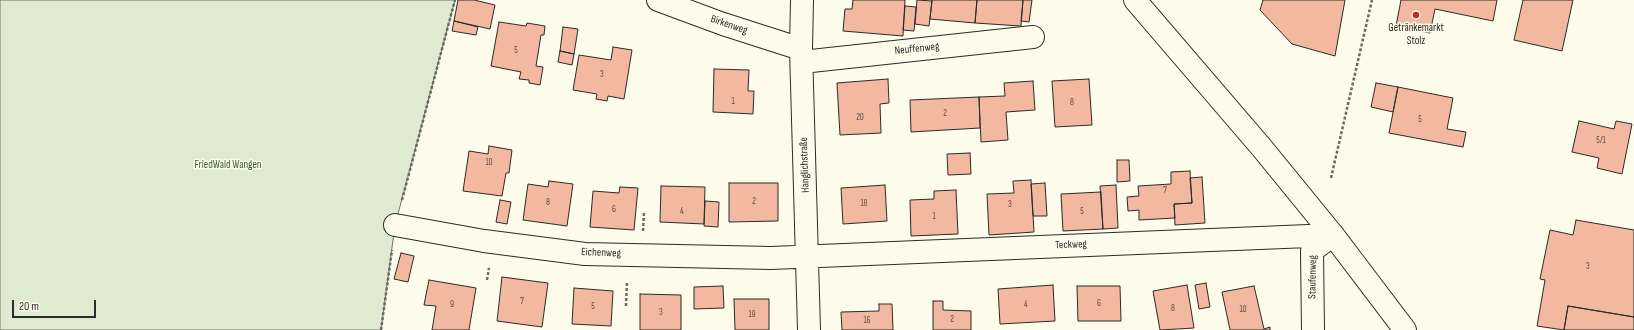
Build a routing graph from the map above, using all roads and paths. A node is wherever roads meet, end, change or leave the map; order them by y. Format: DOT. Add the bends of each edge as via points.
graph roads {
  1 [pos="455,0"];
  2 [pos="658,0"];
  3 [pos="802,0"];
  4 [pos="1135,0"];
  5 [pos="1372,0"];
  6 [pos="1033,37"];
  7 [pos="801,55"];
  8 [pos="1330,178"];
  9 [pos="395,225"];
  10 [pos="1333,235"];
  11 [pos="808,256"];
  12 [pos="381,330"];
  13 [pos="809,330"];
  14 [pos="1313,330"];
  15 [pos="1405,330"];
  1 -- 9 [label="path"];
  2 -- 7 [label="street, Birkenweg"];
  3 -- 7 [label="street, Hanglichstraße"];
  4 -- 10 [label="street"];
  5 -- 8 [label="path"];
  6 -- 7 [label="street, Neuffenweg"];
  7 -- 11 [label="street, Hanglichstraße"];
  9 -- 11 [label="street, Eichenweg" via="585,254 771,258"];
  9 -- 12 [label="path"];
  10 -- 11 [label="street, Teckweg"];
  10 -- 14 [label="street, Staufenweg" via="1312,251"];
  10 -- 15 [label="street"];
  11 -- 13 [label="street, Hanglichstraße"];
}
